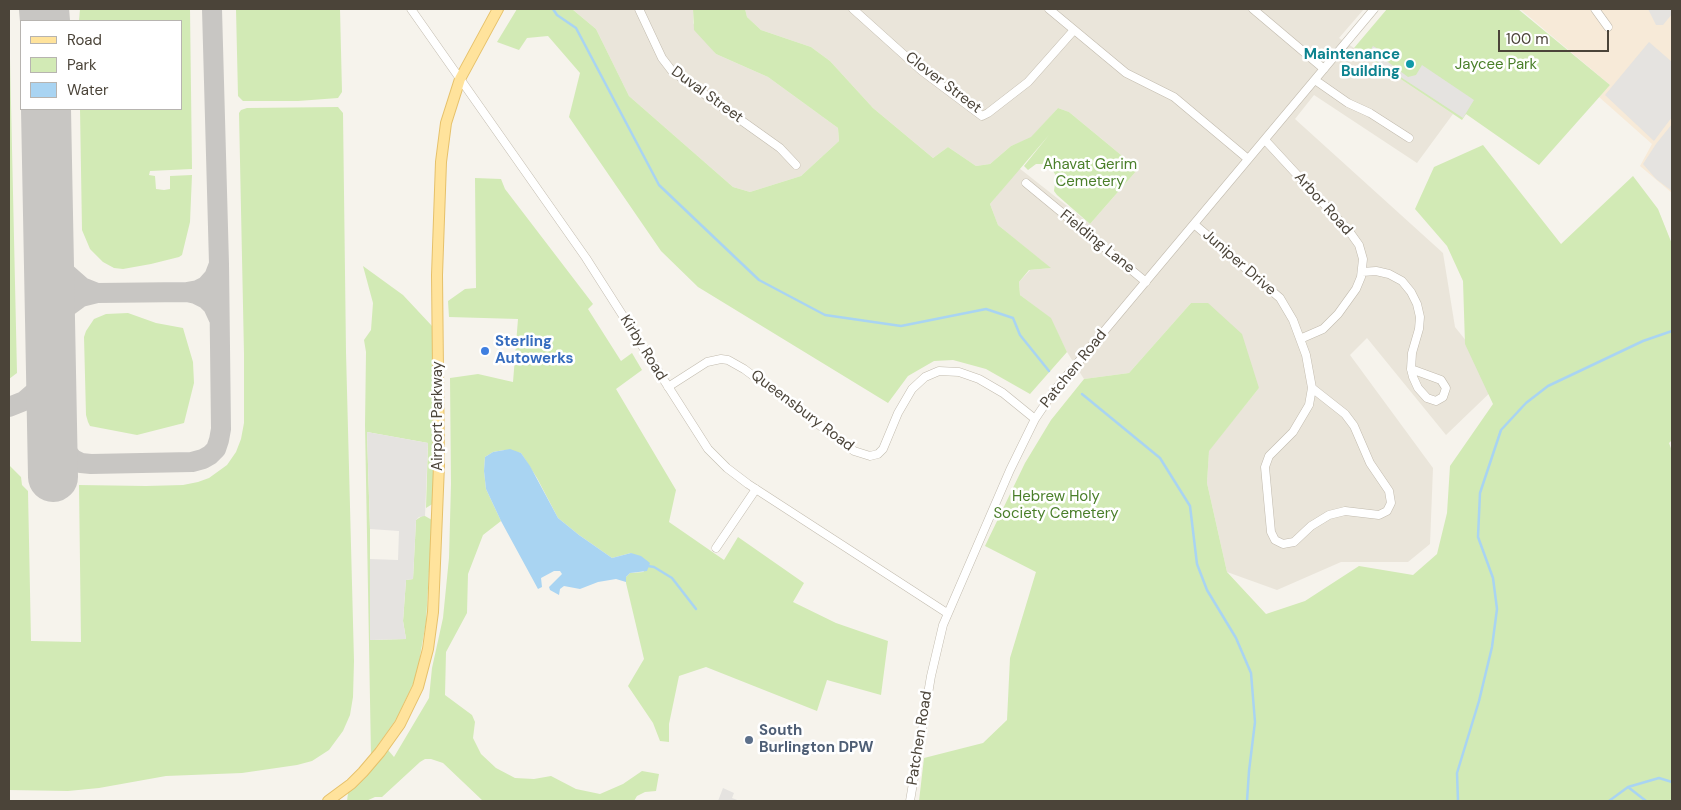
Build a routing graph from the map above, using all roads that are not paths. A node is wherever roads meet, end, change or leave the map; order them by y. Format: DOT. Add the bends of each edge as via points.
graph roads {
  1 [pos="411,9"];
  2 [pos="498,9"];
  3 [pos="639,9"];
  4 [pos="854,9"];
  5 [pos="1049,9"];
  6 [pos="1253,9"];
  7 [pos="1374,9"];
  8 [pos="1595,9"];
  9 [pos="1608,27"];
  10 [pos="1074,30"];
  11 [pos="1324,68"];
  12 [pos="460,79"];
  13 [pos="1314,80"];
  14 [pos="1409,138"];
  15 [pos="1264,140"];
  16 [pos="1248,159"];
  17 [pos="796,165"];
  18 [pos="1026,183"];
  19 [pos="1194,224"];
  20 [pos="1362,272"];
  21 [pos="1146,282"];
  22 [pos="1300,339"];
  23 [pos="1411,369"];
  24 [pos="668,388"];
  25 [pos="1312,388"];
  26 [pos="1035,419"];
  27 [pos="756,489"];
  28 [pos="716,548"];
  29 [pos="947,613"];
  30 [pos="328,801"];
  31 [pos="910,801"];
  1 -- 12 [label="street, Kirby Road"];
  2 -- 12 [label="main road, Airport Parkway"];
  3 -- 17 [label="street, Duval Street" via="662,58 672,71 780,148"];
  4 -- 10 [label="street, Clover Street" via="922,71 982,116 1028,82"];
  5 -- 10 [label="street"];
  6 -- 11 [label="street"];
  7 -- 11 [label="street, Patchen Road"];
  8 -- 9 [label="street"];
  10 -- 16 [label="street" via="1126,73 1174,97"];
  11 -- 13 [label="street, Patchen Road"];
  12 -- 24 [label="street, Kirby Road" via="586,258"];
  12 -- 30 [label="main road, Airport Parkway" via="446,123 438,200 439,465 433,612 428,649 418,687 400,724 363,772"];
  13 -- 14 [label="street"];
  13 -- 15 [label="street, Patchen Road"];
  15 -- 16 [label="street, Patchen Road"];
  15 -- 20 [label="street, Arbor Road" via="1354,238 1361,252"];
  16 -- 19 [label="street, Patchen Road"];
  18 -- 21 [label="street, Fielding Lane"];
  19 -- 21 [label="street, Patchen Road"];
  19 -- 22 [label="street, Juniper Drive" via="1280,298"];
  20 -- 22 [label="street" via="1356,289 1338,314 1323,329"];
  20 -- 23 [label="street" via="1389,274 1407,286 1415,298 1420,320"];
  21 -- 26 [label="street, Patchen Road" via="1054,391"];
  22 -- 25 [label="street, Juniper Drive"];
  23 -- 23 [label="street" via="1416,385 1427,398 1436,401 1443,397 1446,388 1442,380"];
  24 -- 26 [label="street, Queensbury Road" via="707,362 728,360 756,377 854,451 870,456 883,449 912,389 925,377 939,371 960,372 979,379 1003,393"];
  24 -- 27 [label="street, Kirby Road" via="708,449 726,468"];
  25 -- 25 [label="street, Juniper Drive" via="1309,405 1301,420 1270,456 1265,467 1271,532 1275,540 1283,544 1294,542 1310,526 1329,515 1345,511 1379,515 1387,511 1391,503 1389,491 1370,463 1354,426 1345,414"];
  26 -- 29 [label="street, Patchen Road"];
  27 -- 28 [label="street"];
  27 -- 29 [label="street, Kirby Road"];
  29 -- 31 [label="street, Patchen Road" via="931,676"];
}
